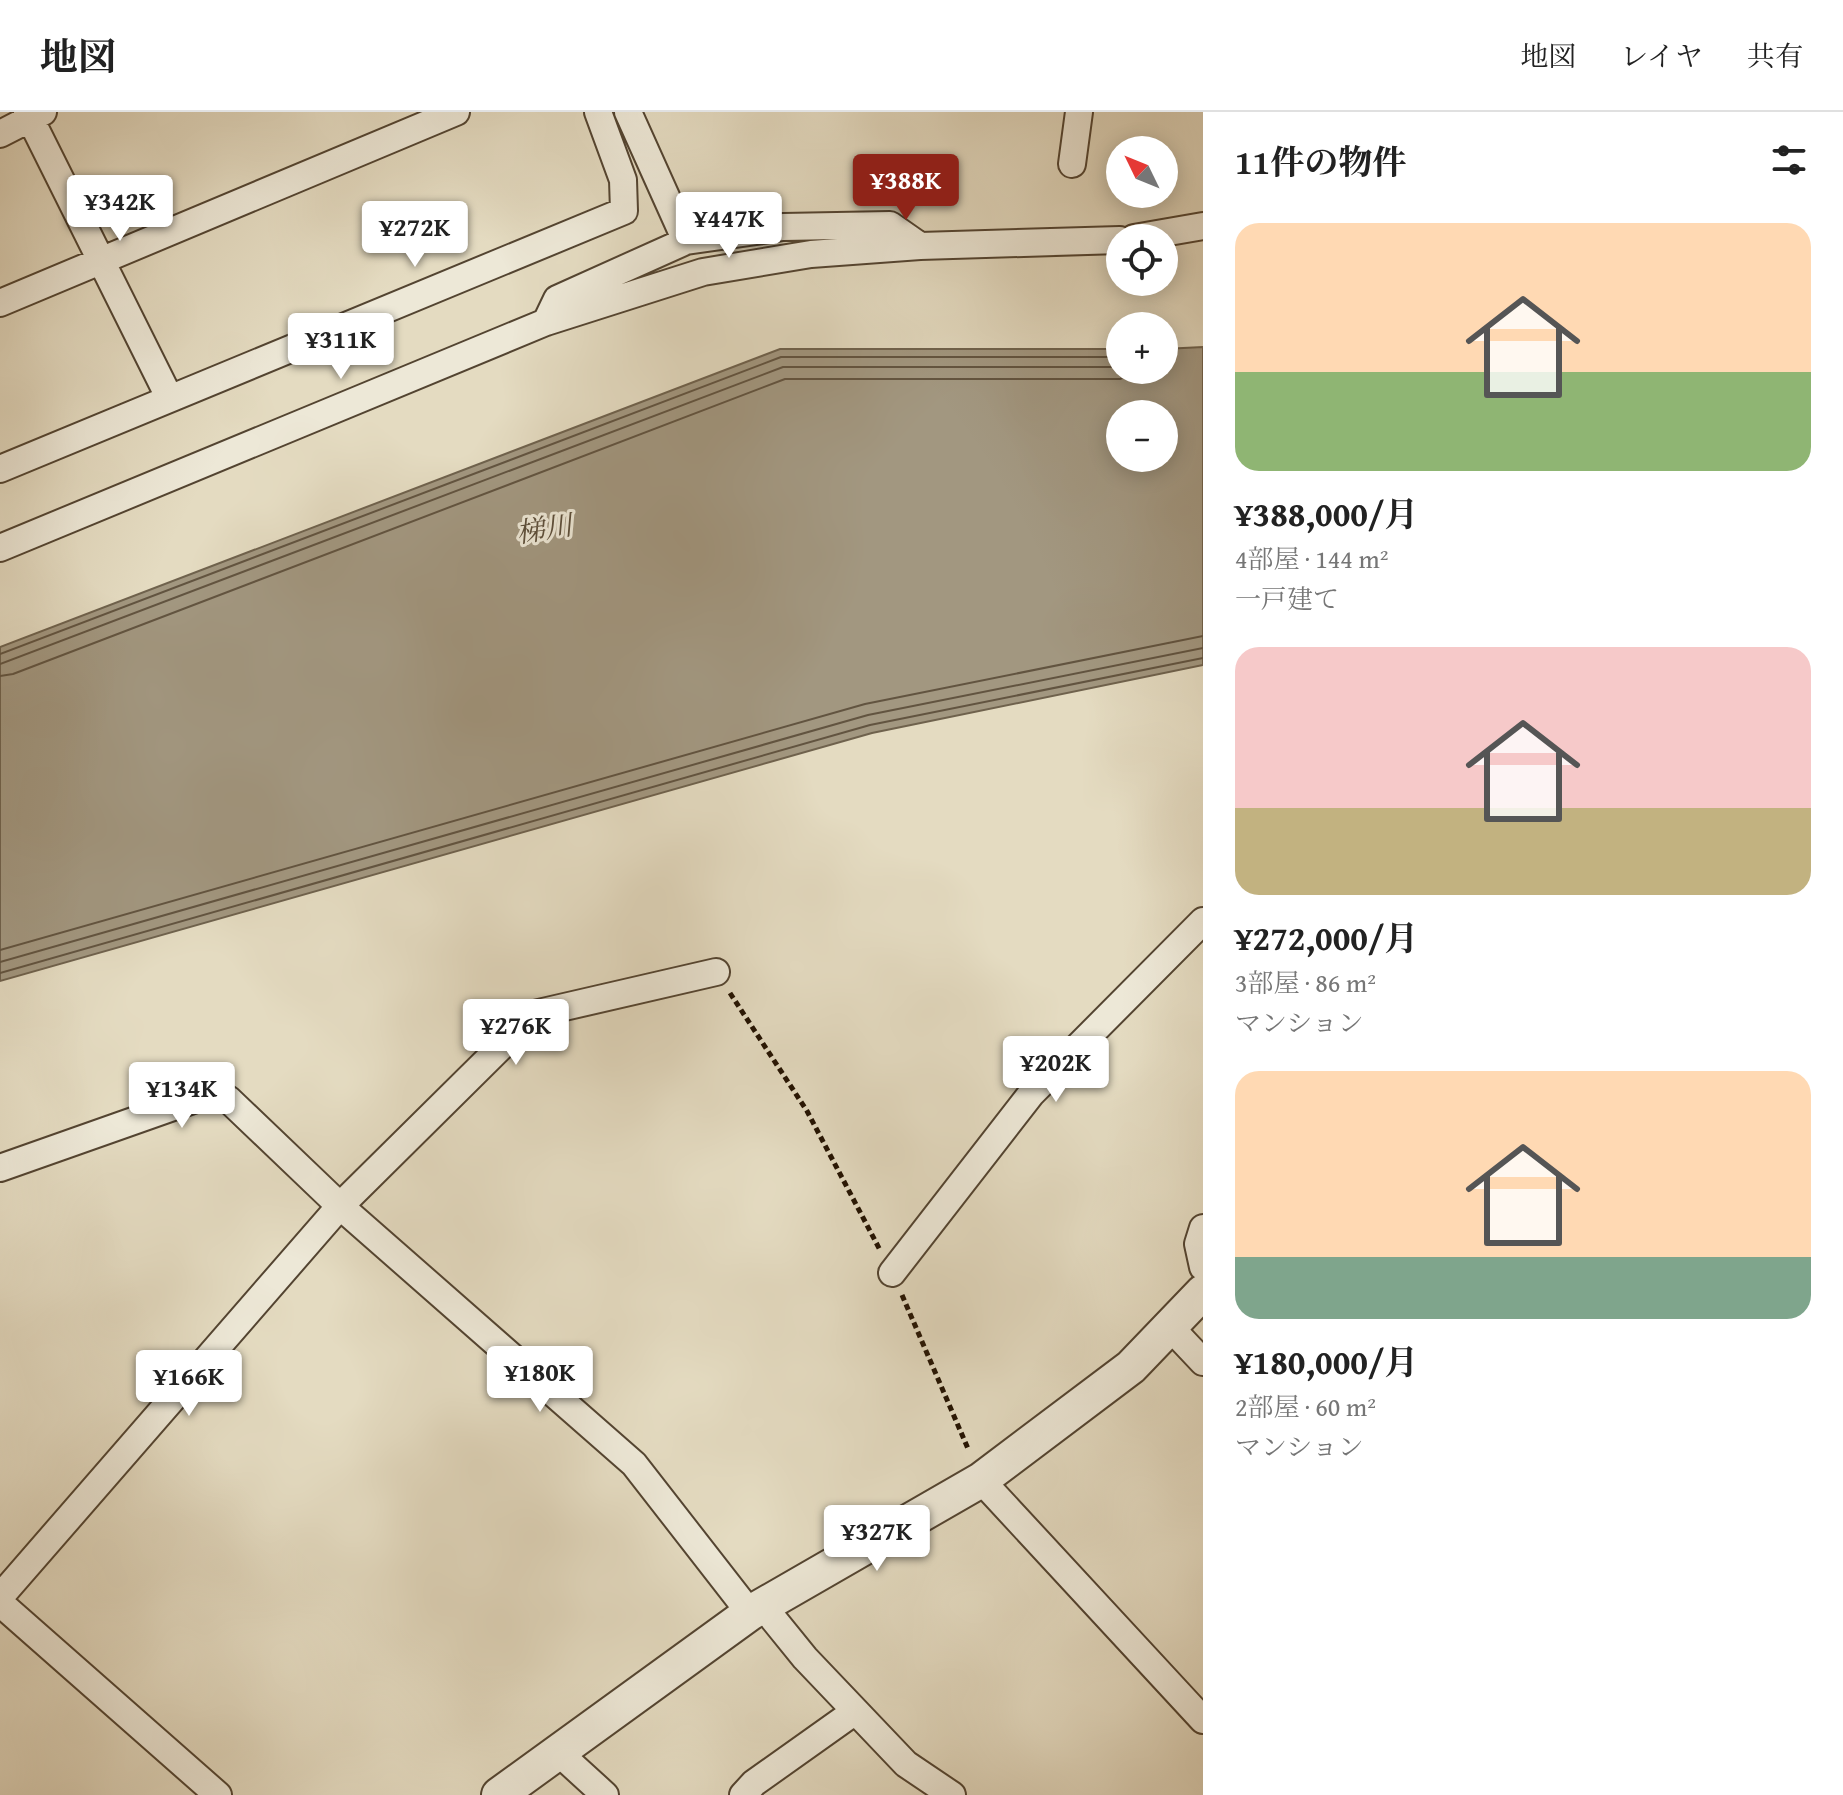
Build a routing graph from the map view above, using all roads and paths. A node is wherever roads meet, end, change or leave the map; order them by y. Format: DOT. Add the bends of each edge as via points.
graph roads {
  1 [pos="456,112"];
  2 [pos="598,112"];
  3 [pos="628,112"];
  4 [pos="1079,112"];
  5 [pos="34,114"];
  6 [pos="0,134"];
  7 [pos="1072,164"];
  8 [pos="1203,226"];
  9 [pos="1178,230"];
  10 [pos="1106,240"];
  11 [pos="686,241"];
  12 [pos="920,246"];
  13 [pos="101,261"];
  14 [pos="0,303"];
  15 [pos="546,322"];
  16 [pos="169,397"];
  17 [pos="0,469"];
  18 [pos="0,548"];
  19 [pos="1203,921"];
  20 [pos="716,972"];
  21 [pos="0,1168"];
  22 [pos="340,1206"];
  23 [pos="1203,1228"];
  24 [pos="1203,1267"];
  25 [pos="892,1273"];
  26 [pos="1203,1292"];
  27 [pos="1170,1327"];
  28 [pos="1203,1362"];
  29 [pos="981,1480"];
  30 [pos="0,1600"];
  31 [pos="756,1609"];
  32 [pos="854,1712"];
  33 [pos="1203,1720"];
  34 [pos="559,1753"];
  35 [pos="218,1795"];
  36 [pos="499,1795"];
  37 [pos="605,1795"];
  38 [pos="743,1795"];
  39 [pos="952,1795"];
  1 -- 13 [label="street"];
  2 -- 16 [label="street" via="623,180 624,211"];
  3 -- 11 [label="street"];
  4 -- 7 [label="street"];
  5 -- 6 [label="street"];
  5 -- 13 [label="street"];
  8 -- 9 [label="street"];
  10 -- 12 [label="street"];
  11 -- 12 [label="street" via="783,227 890,225"];
  11 -- 15 [label="street" via="557,299"];
  12 -- 15 [label="street" via="811,254 703,272"];
  13 -- 14 [label="street"];
  13 -- 16 [label="street"];
  15 -- 18 [label="street"];
  16 -- 17 [label="street"];
  19 -- 25 [label="street" via="1031,1094"];
  20 -- 22 [label="street" via="534,1014"];
  20 -- 25 [label="path" via="807,1111"];
  21 -- 22 [label="street" via="207,1095 228,1099"];
  22 -- 30 [label="street"];
  22 -- 31 [label="street" via="634,1464"];
  23 -- 24 [label="street" via="1198,1244"];
  25 -- 29 [label="path"];
  26 -- 27 [label="street"];
  27 -- 28 [label="street"];
  27 -- 29 [label="street" via="1131,1367"];
  29 -- 31 [label="street"];
  29 -- 33 [label="street"];
  30 -- 35 [label="street"];
  31 -- 32 [label="street"];
  31 -- 34 [label="street"];
  32 -- 38 [label="street"];
  32 -- 39 [label="street" via="906,1764"];
  34 -- 36 [label="street"];
  34 -- 37 [label="street"];
}
